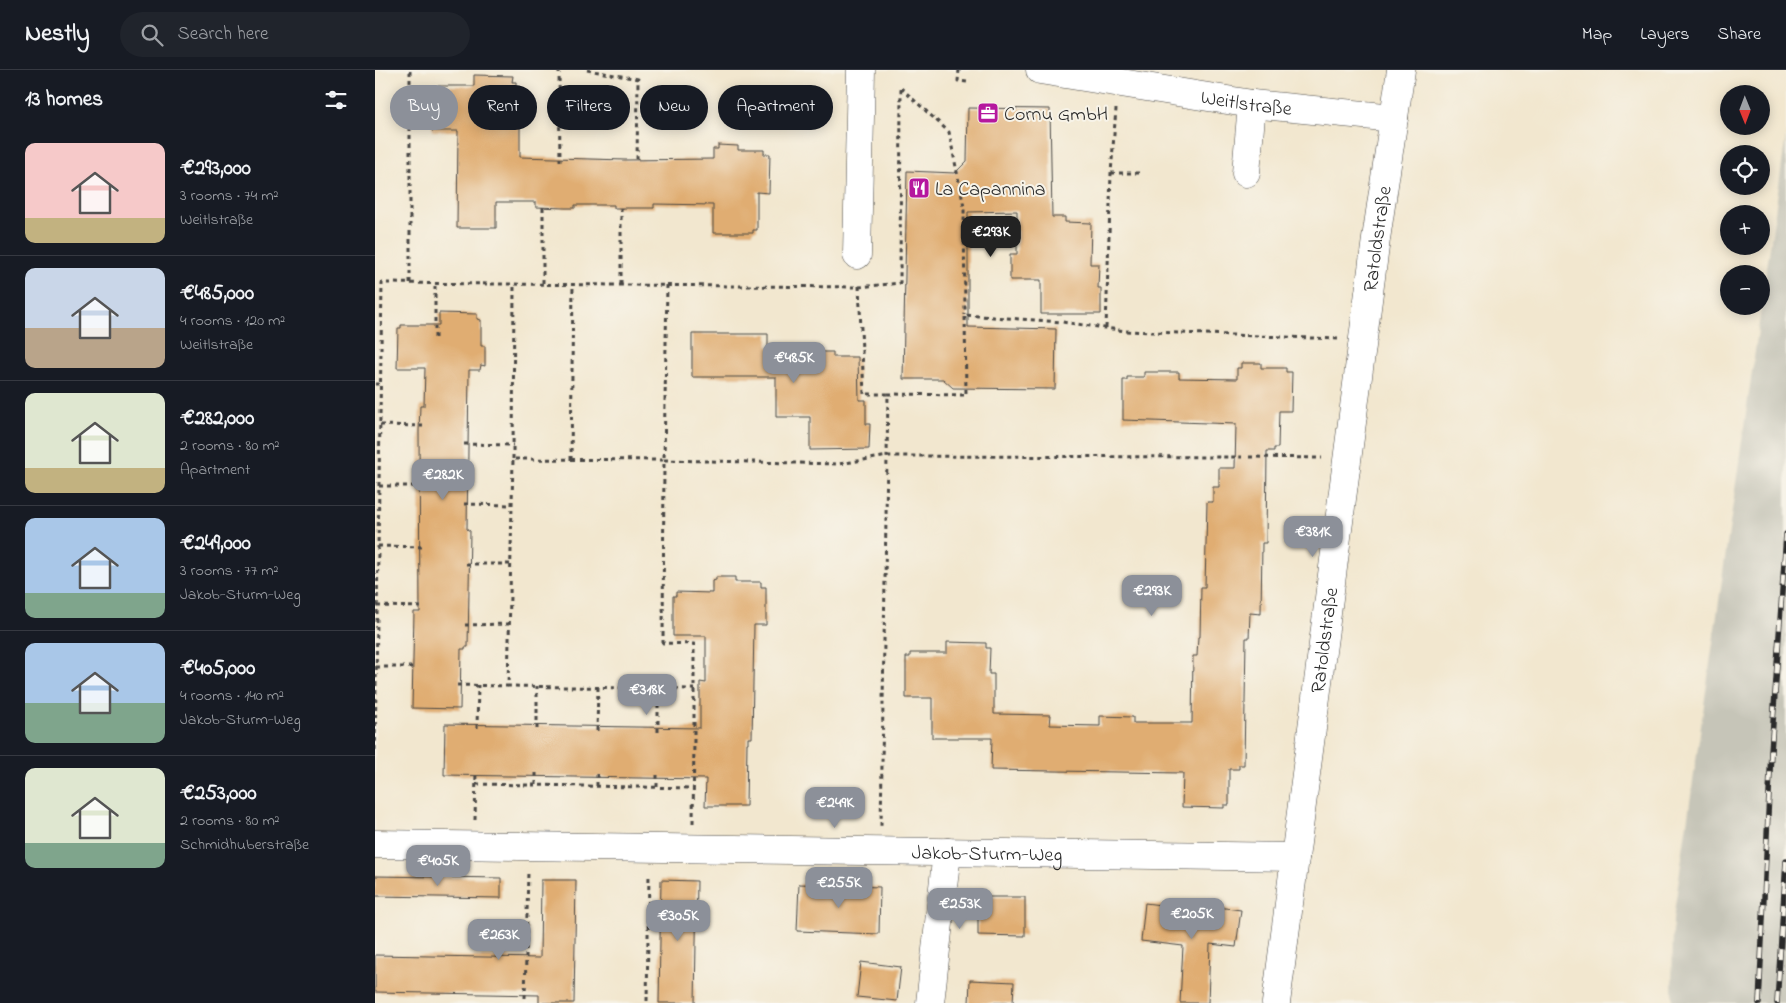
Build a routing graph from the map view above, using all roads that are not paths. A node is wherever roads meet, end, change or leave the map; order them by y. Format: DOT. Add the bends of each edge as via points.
graph roads {
  1 [pos="861,70"];
  2 [pos="1040,70"];
  3 [pos="1401,70"];
  4 [pos="1252,104"];
  5 [pos="1394,118"];
  6 [pos="1245,173"];
  7 [pos="857,255"];
  8 [pos="375,844"];
  9 [pos="947,852"];
  10 [pos="1295,857"];
  11 [pos="930,1003"];
  12 [pos="1276,1003"];
  1 -- 7 [label="street"];
  2 -- 4 [label="street, Weitlstraße"];
  3 -- 5 [label="street, Ratoldstraße"];
  4 -- 5 [label="street, Weitlstraße"];
  4 -- 6 [label="street"];
  5 -- 10 [label="street, Ratoldstraße"];
  8 -- 9 [label="street, Jakob-Sturm-Weg"];
  9 -- 10 [label="street, Jakob-Sturm-Weg"];
  9 -- 11 [label="street"];
  10 -- 12 [label="street, Ratoldstraße"];
}
